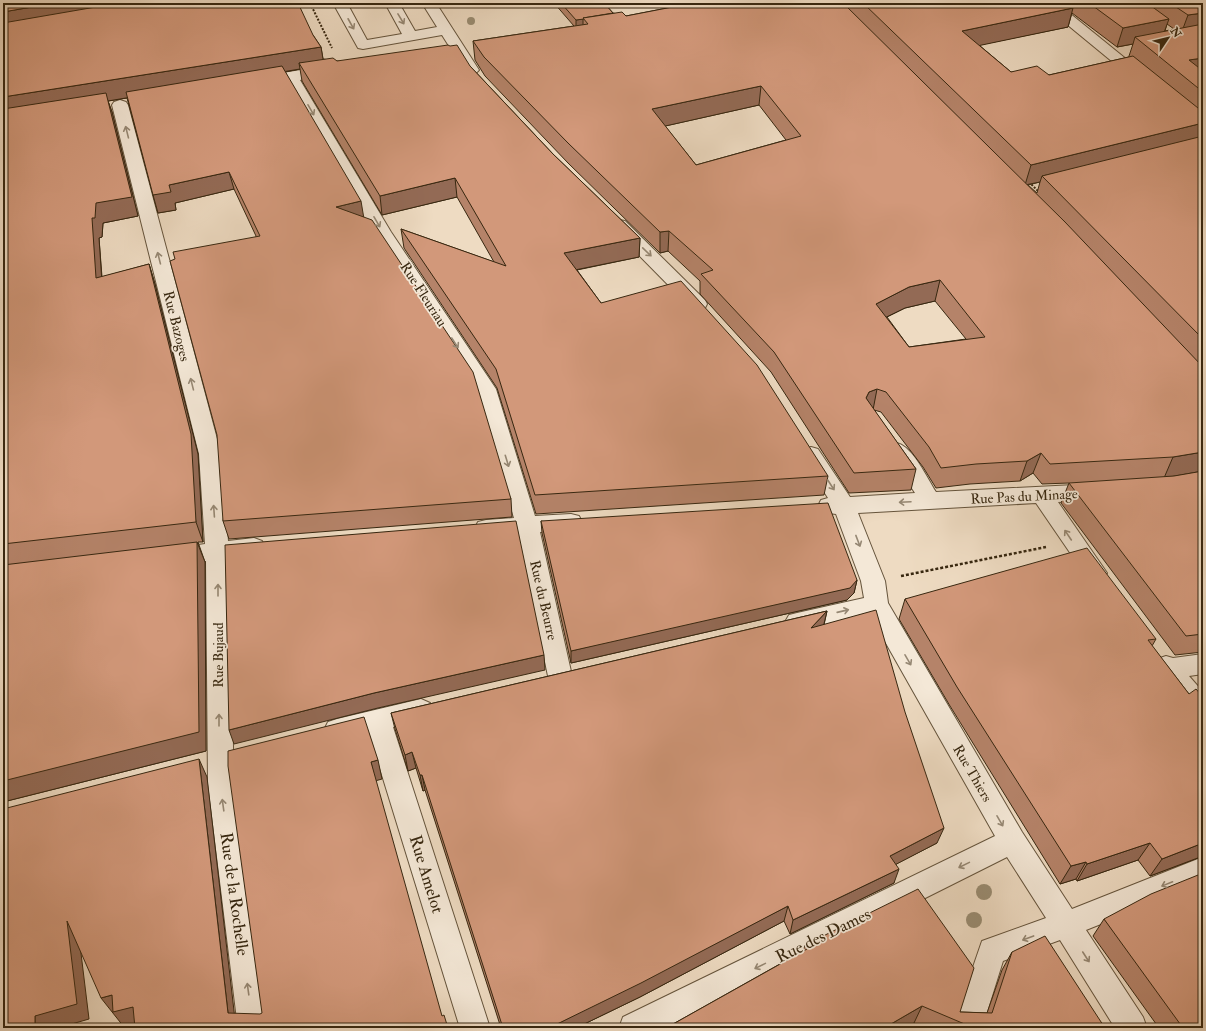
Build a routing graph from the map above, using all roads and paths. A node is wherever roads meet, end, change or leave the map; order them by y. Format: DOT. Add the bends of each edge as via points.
graph roads {
  1 [pos="310,3"];
  2 [pos="340,3"];
  3 [pos="392,3"];
  4 [pos="429,3"];
  5 [pos="1048,3"];
  6 [pos="446,30"];
  7 [pos="411,36"];
  8 [pos="1131,50"];
  9 [pos="1112,54"];
  10 [pos="344,68"];
  11 [pos="324,71"];
  12 [pos="291,77"];
  13 [pos="244,85"];
  14 [pos="483,85"];
  15 [pos="1151,86"];
  16 [pos="120,105"];
  17 [pos="1026,179"];
  18 [pos="1040,193"];
  19 [pos="605,211"];
  20 [pos="710,318"];
  21 [pos="886,436"];
  22 [pos="803,441"];
  23 [pos="1112,491"];
  24 [pos="1042,495"];
  25 [pos="930,501"];
  26 [pos="844,505"];
  27 [pos="810,507"];
  28 [pos="590,521"];
  29 [pos="527,525"];
  30 [pos="463,530"];
  31 [pos="1072,542"];
  32 [pos="273,546"];
  33 [pos="217,550"];
  34 [pos="154,558"];
  35 [pos="875,593"];
  36 [pos="1111,593"];
  37 [pos="776,627"];
  38 [pos="1154,650"];
  39 [pos="1203,664"];
  40 [pos="1168,669"];
  41 [pos="560,676"];
  42 [pos="440,705"];
  43 [pos="1203,710"];
  44 [pos="378,720"];
  45 [pos="315,736"];
  46 [pos="219,759"];
  47 [pos="1012,841"];
  48 [pos="1203,870"];
  49 [pos="1065,925"];
  50 [pos="253,1028"];
  51 [pos="475,1028"];
  52 [pos="634,1028"];
  53 [pos="967,1028"];
  54 [pos="1132,1028"];
  1 -- 11 [label="path" via="337,57 332,62 322,65"];
  2 -- 7 [label="street, one-way" via="361,52"];
  3 -- 7 [label="street, one-way"];
  4 -- 6 [label="street"];
  5 -- 9 [label="street"];
  6 -- 7 [label="street"];
  6 -- 14 [label="street"];
  8 -- 9 [label="street"];
  9 -- 15 [label="street"];
  10 -- 11 [label="street"];
  11 -- 12 [label="street"];
  12 -- 13 [label="street"];
  12 -- 29 [label="street, Rue Fleuriau, one-way" via="382,232 486,389"];
  33 -- 16 [label="street, Rue Bazoges, one-way" via="210,454"];
  17 -- 18 [label="path"];
  19 -- 20 [label="street, one-way"];
  21 -- 25 [label="street" via="914,473"];
  22 -- 26 [label="street, Rue Thiers, one-way"];
  23 -- 24 [label="street, Rue Pas du Minage"];
  24 -- 25 [label="street, Rue Pas du Minage"];
  31 -- 24 [label="street, one-way"];
  25 -- 26 [label="street, Rue Pas du Minage, one-way"];
  26 -- 27 [label="street, Rue Pas du Minage"];
  26 -- 35 [label="street, Rue Thiers, one-way"];
  28 -- 29 [label="street"];
  29 -- 30 [label="street"];
  29 -- 41 [label="street, Rue du Beurre"];
  31 -- 35 [label="path"];
  31 -- 36 [label="street"];
  32 -- 33 [label="street"];
  33 -- 34 [label="street"];
  46 -- 33 [label="street, Rue Bujaud, one-way"];
  37 -- 35 [label="street, one-way"];
  35 -- 47 [label="street, Rue Thiers, one-way"];
  38 -- 40 [label="street"];
  39 -- 40 [label="street"];
  40 -- 43 [label="street"];
  42 -- 44 [label="street"];
  44 -- 45 [label="street"];
  44 -- 51 [label="street, Rue Amelot"];
  50 -- 46 [label="street, Rue de la Rochelle, one-way"];
  47 -- 49 [label="street, Rue Thiers"];
  47 -- 52 [label="street, Rue des Dames, one-way"];
  48 -- 49 [label="street, one-way"];
  49 -- 53 [label="street, one-way" via="992,951"];
  49 -- 54 [label="street, Rue Thiers, one-way"];
}
